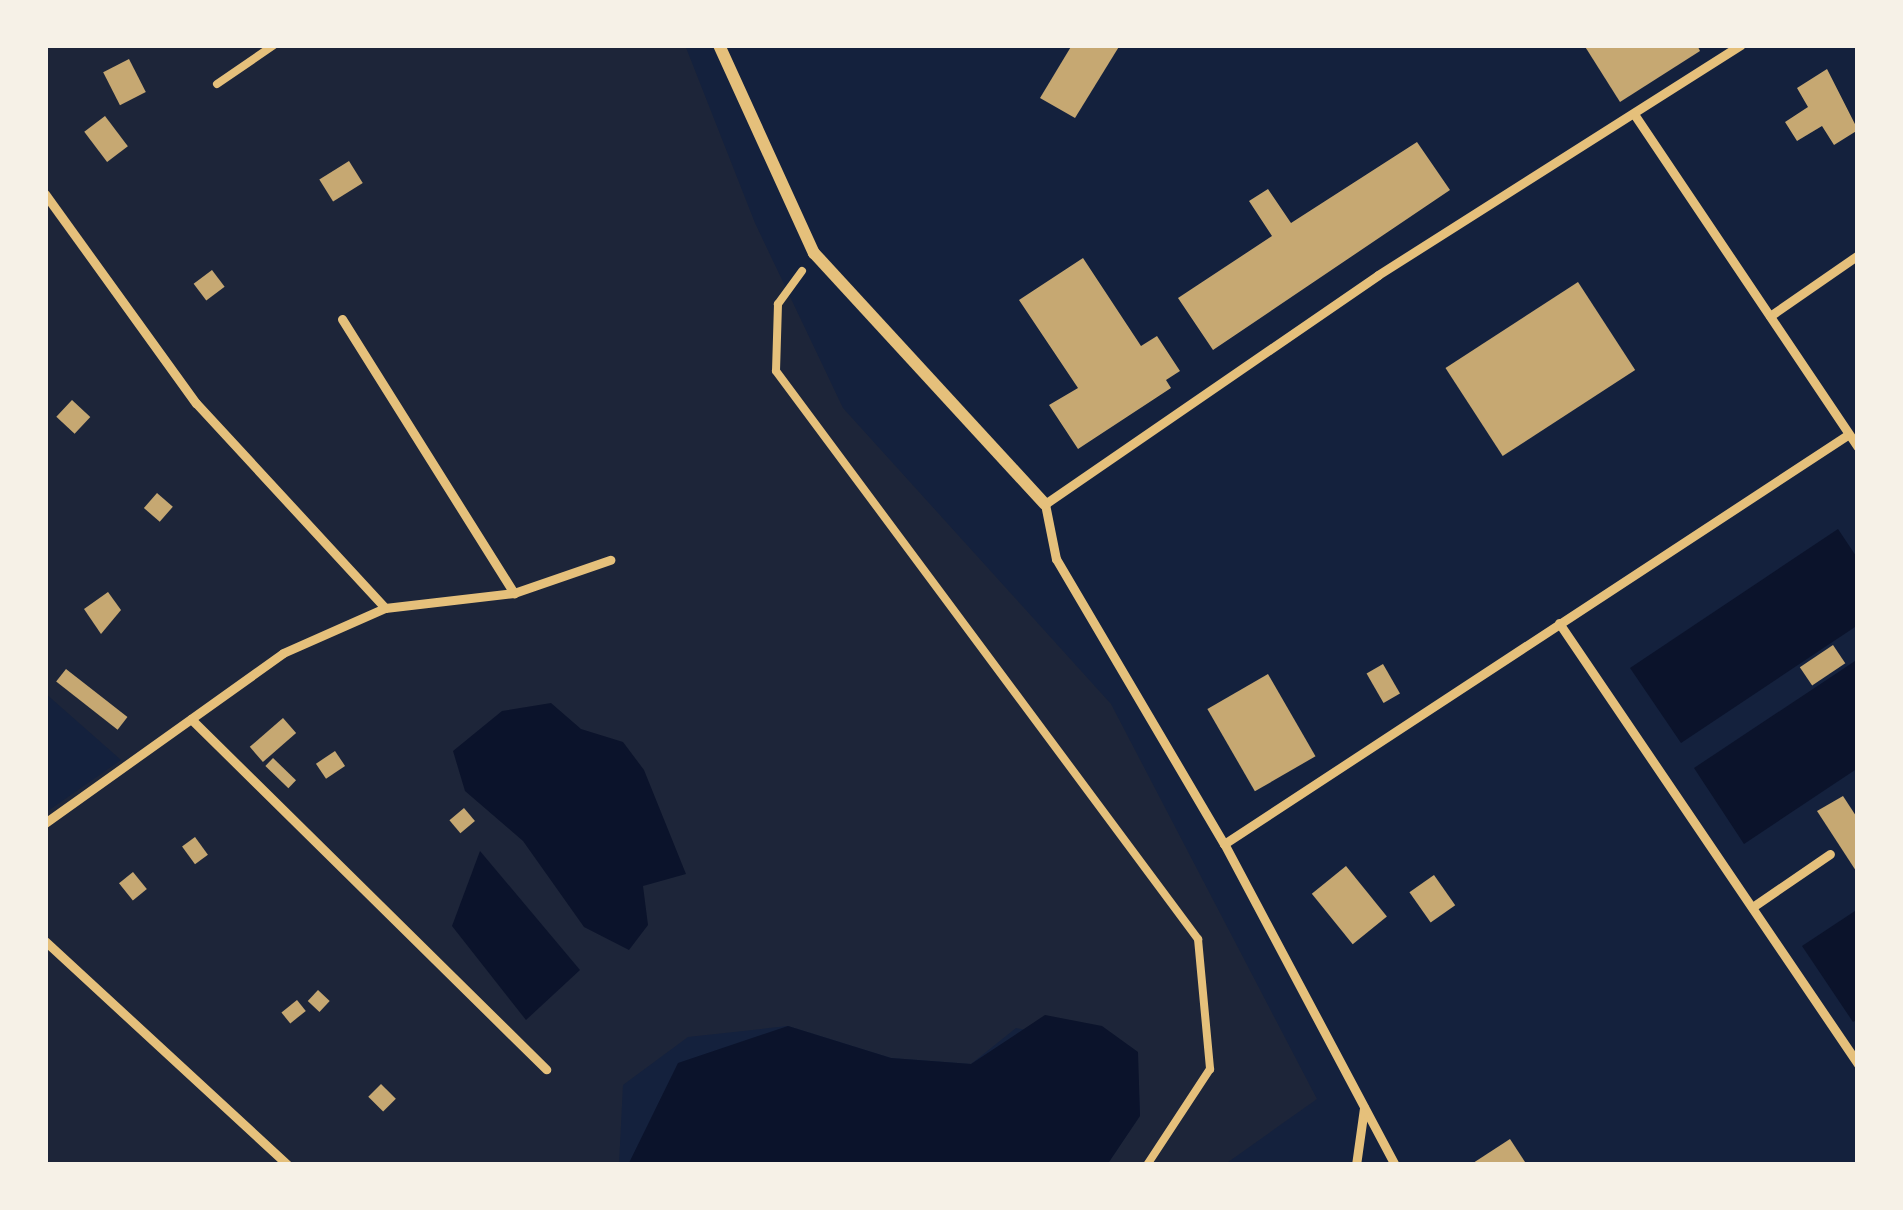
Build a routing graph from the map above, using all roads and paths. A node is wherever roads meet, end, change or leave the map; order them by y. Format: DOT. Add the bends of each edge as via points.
graph roads {
  1 [pos="274,45"];
  2 [pos="719,45"];
  3 [pos="1741,45"];
  4 [pos="217,85"];
  5 [pos="1634,114"];
  6 [pos="45,194"];
  7 [pos="814,254"];
  8 [pos="1858,255"];
  9 [pos="1770,316"];
  10 [pos="342,319"];
  11 [pos="1849,434"];
  12 [pos="1858,447"];
  13 [pos="1045,504"];
  14 [pos="610,560"];
  15 [pos="514,593"];
  16 [pos="386,608"];
  17 [pos="1559,623"];
  18 [pos="190,719"];
  19 [pos="45,823"];
  20 [pos="1224,844"];
  21 [pos="1830,854"];
  22 [pos="1754,905"];
  23 [pos="45,941"];
  24 [pos="1858,1064"];
  25 [pos="546,1069"];
  26 [pos="1364,1108"];
  27 [pos="288,1165"];
  28 [pos="1147,1165"];
  29 [pos="1356,1165"];
  30 [pos="1395,1165"];
  1 -- 4 [label="path"];
  2 -- 7 [label="street"];
  3 -- 5 [label="lane"];
  5 -- 9 [label="lane"];
  5 -- 13 [label="lane" via="1378,275"];
  6 -- 16 [label="lane" via="196,403"];
  7 -- 13 [label="street"];
  7 -- 28 [label="path" via="778,304 776,371 1198,939 1210,1069"];
  8 -- 9 [label="lane"];
  9 -- 11 [label="lane"];
  10 -- 15 [label="lane"];
  11 -- 12 [label="lane"];
  11 -- 17 [label="lane"];
  13 -- 20 [label="lane" via="1056,559"];
  14 -- 15 [label="lane"];
  15 -- 16 [label="lane"];
  16 -- 18 [label="lane" via="283,653"];
  17 -- 20 [label="lane"];
  17 -- 22 [label="lane"];
  18 -- 19 [label="lane"];
  18 -- 25 [label="lane"];
  20 -- 26 [label="lane"];
  21 -- 22 [label="lane"];
  22 -- 24 [label="lane"];
  23 -- 27 [label="lane"];
  26 -- 29 [label="lane"];
  26 -- 30 [label="lane"];
}
